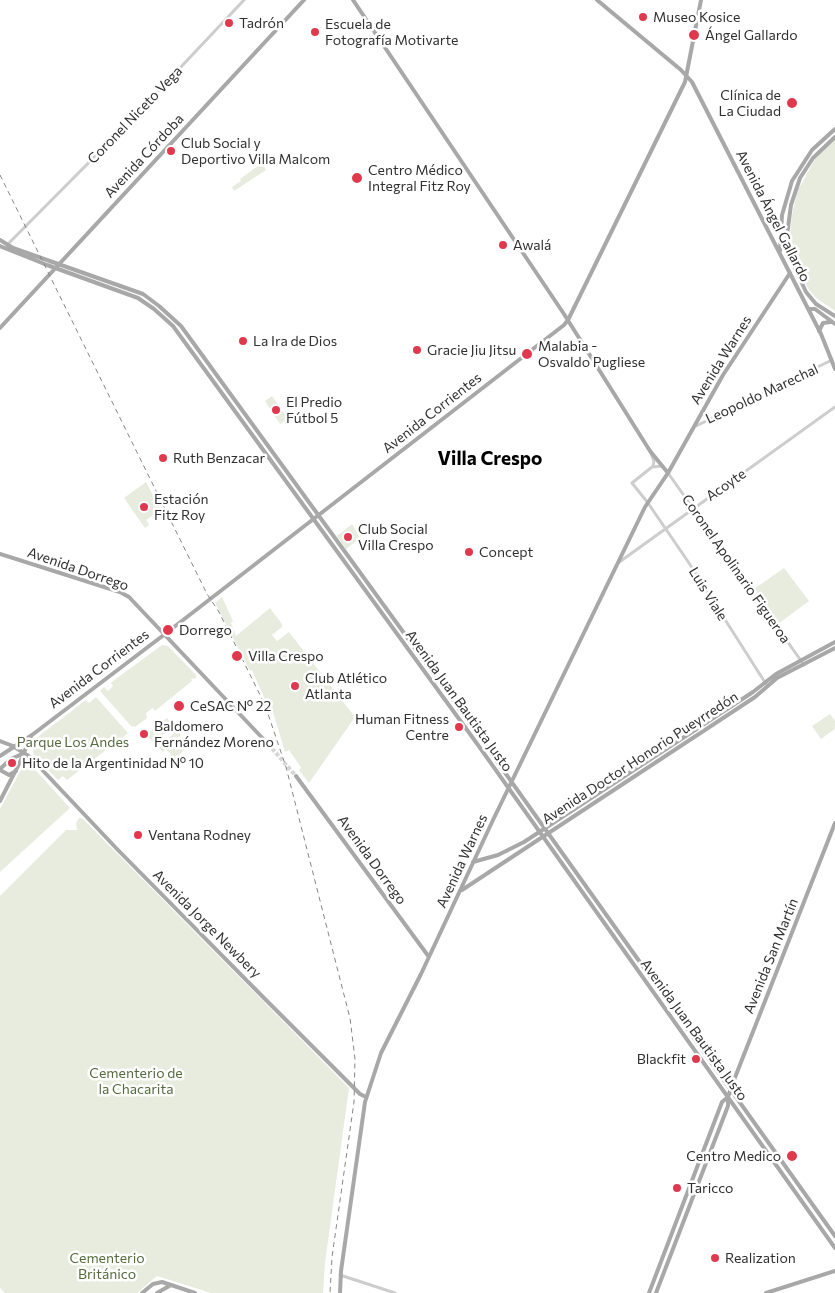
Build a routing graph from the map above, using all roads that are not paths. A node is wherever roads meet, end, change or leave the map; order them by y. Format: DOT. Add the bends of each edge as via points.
graph roads {
  1 [pos="244,0"];
  2 [pos="304,0"];
  3 [pos="353,0"];
  4 [pos="598,0"];
  5 [pos="701,0"];
  6 [pos="687,75"];
  7 [pos="835,129"];
  8 [pos="835,137"];
  9 [pos="784,203"];
  10 [pos="791,205"];
  11 [pos="782,215"];
  12 [pos="788,216"];
  13 [pos="0,240"];
  14 [pos="4,246"];
  15 [pos="788,246"];
  16 [pos="1,252"];
  17 [pos="780,252"];
  18 [pos="59,264"];
  19 [pos="55,268"];
  20 [pos="790,273"];
  21 [pos="808,309"];
  22 [pos="835,316"];
  23 [pos="568,320"];
  24 [pos="833,323"];
  25 [pos="0,328"];
  26 [pos="819,331"];
  27 [pos="834,359"];
  28 [pos="835,369"];
  29 [pos="835,407"];
  30 [pos="692,429"];
  31 [pos="650,451"];
  32 [pos="674,461"];
  33 [pos="662,466"];
  34 [pos="652,467"];
  35 [pos="668,474"];
  36 [pos="648,502"];
  37 [pos="694,508"];
  38 [pos="318,515"];
  39 [pos="313,519"];
  40 [pos="665,529"];
  41 [pos="0,554"];
  42 [pos="617,564"];
  43 [pos="165,634"];
  44 [pos="835,642"];
  45 [pos="835,648"];
  46 [pos="801,660"];
  47 [pos="804,665"];
  48 [pos="766,684"];
  49 [pos="32,735"];
  50 [pos="0,741"];
  51 [pos="268,744"];
  52 [pos="14,746"];
  53 [pos="24,753"];
  54 [pos="0,756"];
  55 [pos="20,762"];
  56 [pos="35,764"];
  57 [pos="0,770"];
  58 [pos="16,771"];
  59 [pos="296,776"];
  60 [pos="512,782"];
  61 [pos="509,788"];
  62 [pos="0,801"];
  63 [pos="835,823"];
  64 [pos="546,830"];
  65 [pos="541,834"];
  66 [pos="524,842"];
  67 [pos="526,847"];
  68 [pos="478,851"];
  69 [pos="485,859"];
  70 [pos="473,862"];
  71 [pos="460,891"];
  72 [pos="429,957"];
  73 [pos="731,1090"];
  74 [pos="366,1097"];
  75 [pos="728,1097"];
  76 [pos="835,1236"];
  77 [pos="835,1248"];
  78 [pos="835,1271"];
  79 [pos="340,1274"];
  80 [pos="171,1285"];
  81 [pos="142,1293"];
  82 [pos="157,1293"];
  83 [pos="195,1293"];
  84 [pos="340,1293"];
  85 [pos="395,1293"];
  86 [pos="649,1293"];
  87 [pos="656,1293"];
  88 [pos="766,1293"];
  1 -- 14 [label="street, Coronel Niceto Vega" via="137,114"];
  2 -- 18 [label="main road, Avenida Córdoba"];
  3 -- 23 [label="main road"];
  4 -- 6 [label="main road"];
  5 -- 6 [label="main road, Avenida Corrientes"];
  6 -- 17 [label="main road, Avenida Ángel Gallardo"];
  6 -- 23 [label="main road, Avenida Corrientes"];
  7 -- 9 [label="main road" via="804,161"];
  8 -- 10 [label="main road" via="807,167"];
  9 -- 10 [label="main road"];
  9 -- 11 [label="main road"];
  10 -- 12 [label="main road"];
  11 -- 12 [label="main road"];
  11 -- 17 [label="main road"];
  12 -- 15 [label="main road"];
  13 -- 14 [label="main road, Avenida Juan Bautista Justo"];
  14 -- 16 [label="main road"];
  14 -- 18 [label="main road, Avenida Juan Bautista Justo"];
  14 -- 19 [label="main road, Avenida Juan Bautista Justo"];
  15 -- 17 [label="main road"];
  15 -- 22 [label="main road" via="793,266 808,295"];
  17 -- 20 [label="main road, Avenida Ángel Gallardo"];
  18 -- 19 [label="main road, Avenida Córdoba"];
  18 -- 38 [label="main road, Avenida Juan Bautista Justo" via="143,294 178,323"];
  19 -- 25 [label="main road, Avenida Córdoba"];
  19 -- 39 [label="main road, Avenida Juan Bautista Justo" via="138,298 164,317"];
  20 -- 21 [label="main road, Avenida Ángel Gallardo"];
  20 -- 30 [label="main road, Avenida Warnes"];
  21 -- 24 [label="main road" via="815,310"];
  21 -- 26 [label="main road, Avenida Ángel Gallardo"];
  23 -- 31 [label="main road"];
  23 -- 38 [label="main road, Avenida Corrientes"];
  24 -- 26 [label="main road" via="823,323"];
  26 -- 27 [label="main road, Avenida Ángel Gallardo"];
  27 -- 28 [label="main road, Avenida Ángel Gallardo"];
  27 -- 30 [label="street, Leopoldo Marechal"];
  29 -- 37 [label="street, Acoyte"];
  30 -- 32 [label="main road, Avenida Warnes"];
  31 -- 33 [label="main road"];
  31 -- 34 [label="street" via="654,461"];
  32 -- 33 [label="main road"];
  32 -- 35 [label="main road, Avenida Warnes"];
  33 -- 34 [label="street"];
  33 -- 35 [label="main road"];
  34 -- 36 [label="street, Luis Viale" via="632,483"];
  35 -- 36 [label="main road, Avenida Warnes"];
  35 -- 37 [label="street, Coronel Apolinario Figueroa"];
  36 -- 40 [label="street, Luis Viale"];
  36 -- 42 [label="main road, Avenida Warnes"];
  37 -- 40 [label="street, Acoyte"];
  37 -- 46 [label="street, Coronel Apolinario Figueroa"];
  38 -- 39 [label="main road, Avenida Corrientes"];
  38 -- 60 [label="main road, Avenida Juan Bautista Justo"];
  39 -- 43 [label="main road, Avenida Corrientes"];
  39 -- 61 [label="main road, Avenida Juan Bautista Justo"];
  40 -- 42 [label="street, Acoyte"];
  40 -- 48 [label="street, Luis Viale"];
  41 -- 43 [label="main road, Avenida Dorrego" via="123,593"];
  42 -- 60 [label="main road, Avenida Warnes"];
  43 -- 49 [label="main road, Avenida Corrientes"];
  43 -- 51 [label="main road, Avenida Dorrego"];
  44 -- 46 [label="main road, Avenida Doctor Honorio Pueyrredón"];
  45 -- 47 [label="main road, Avenida Doctor Honorio Pueyrredón"];
  46 -- 47 [label="street, Coronel Apolinario Figueroa"];
  46 -- 48 [label="main road, Avenida Doctor Honorio Pueyrredón"];
  47 -- 48 [label="main road, Avenida Doctor Honorio Pueyrredón"];
  48 -- 64 [label="main road, Avenida Doctor Honorio Pueyrredón"];
  49 -- 52 [label="main road, Avenida Corrientes"];
  49 -- 53 [label="main road, Avenida Corrientes"];
  50 -- 52 [label="main road, Avenida Jorge Newbery"];
  52 -- 53 [label="main road, Avenida Jorge Newbery"];
  52 -- 54 [label="main road, Avenida Corrientes"];
  53 -- 55 [label="main road, Avenida Corrientes"];
  53 -- 56 [label="main road, Avenida Jorge Newbery"];
  53 -- 57 [label="main road" via="11,759"];
  55 -- 56 [label="main road" via="28,760"];
  55 -- 58 [label="main road, Avenida Corrientes"];
  56 -- 74 [label="main road, Avenida Jorge Newbery"];
  57 -- 58 [label="main road" via="9,775"];
  58 -- 62 [label="main road, Avenida Corrientes"];
  59 -- 72 [label="main road, Avenida Dorrego"];
  60 -- 61 [label="main road, Avenida Warnes"];
  60 -- 64 [label="main road, Avenida Juan Bautista Justo"];
  61 -- 65 [label="main road, Avenida Juan Bautista Justo"];
  61 -- 68 [label="main road, Avenida Warnes"];
  63 -- 73 [label="main road, Avenida San Martín"];
  64 -- 65 [label="main road, Avenida Doctor Honorio Pueyrredón"];
  64 -- 73 [label="main road, Avenida Juan Bautista Justo"];
  65 -- 66 [label="main road, Avenida Doctor Honorio Pueyrredón"];
  65 -- 67 [label="main road, Avenida Doctor Honorio Pueyrredón"];
  65 -- 75 [label="main road, Avenida Juan Bautista Justo"];
  66 -- 67 [label="main road"];
  66 -- 69 [label="main road, Avenida Doctor Honorio Pueyrredón"];
  67 -- 71 [label="main road, Avenida Doctor Honorio Pueyrredón"];
  68 -- 69 [label="main road"];
  68 -- 70 [label="main road, Avenida Warnes"];
  69 -- 70 [label="main road, Avenida Doctor Honorio Pueyrredón"];
  70 -- 71 [label="main road, Avenida Warnes"];
  71 -- 72 [label="main road, Avenida Warnes"];
  72 -- 74 [label="main road, Avenida Warnes" via="381,1053"];
  73 -- 75 [label="main road, Avenida San Martín"];
  73 -- 76 [label="main road, Avenida Juan Bautista Justo"];
  74 -- 79 [label="main road, Avenida Warnes"];
  75 -- 77 [label="main road, Avenida Juan Bautista Justo"];
  75 -- 86 [label="main road, Avenida San Martín" via="721,1106"];
  75 -- 87 [label="main road, Avenida San Martín" via="728,1106"];
  78 -- 88 [label="main road"];
  79 -- 84 [label="main road, Avenida Warnes"];
  79 -- 85 [label="street"];
  80 -- 81 [label="main road" via="153,1284"];
  80 -- 82 [label="main road"];
  80 -- 83 [label="main road"];
}
